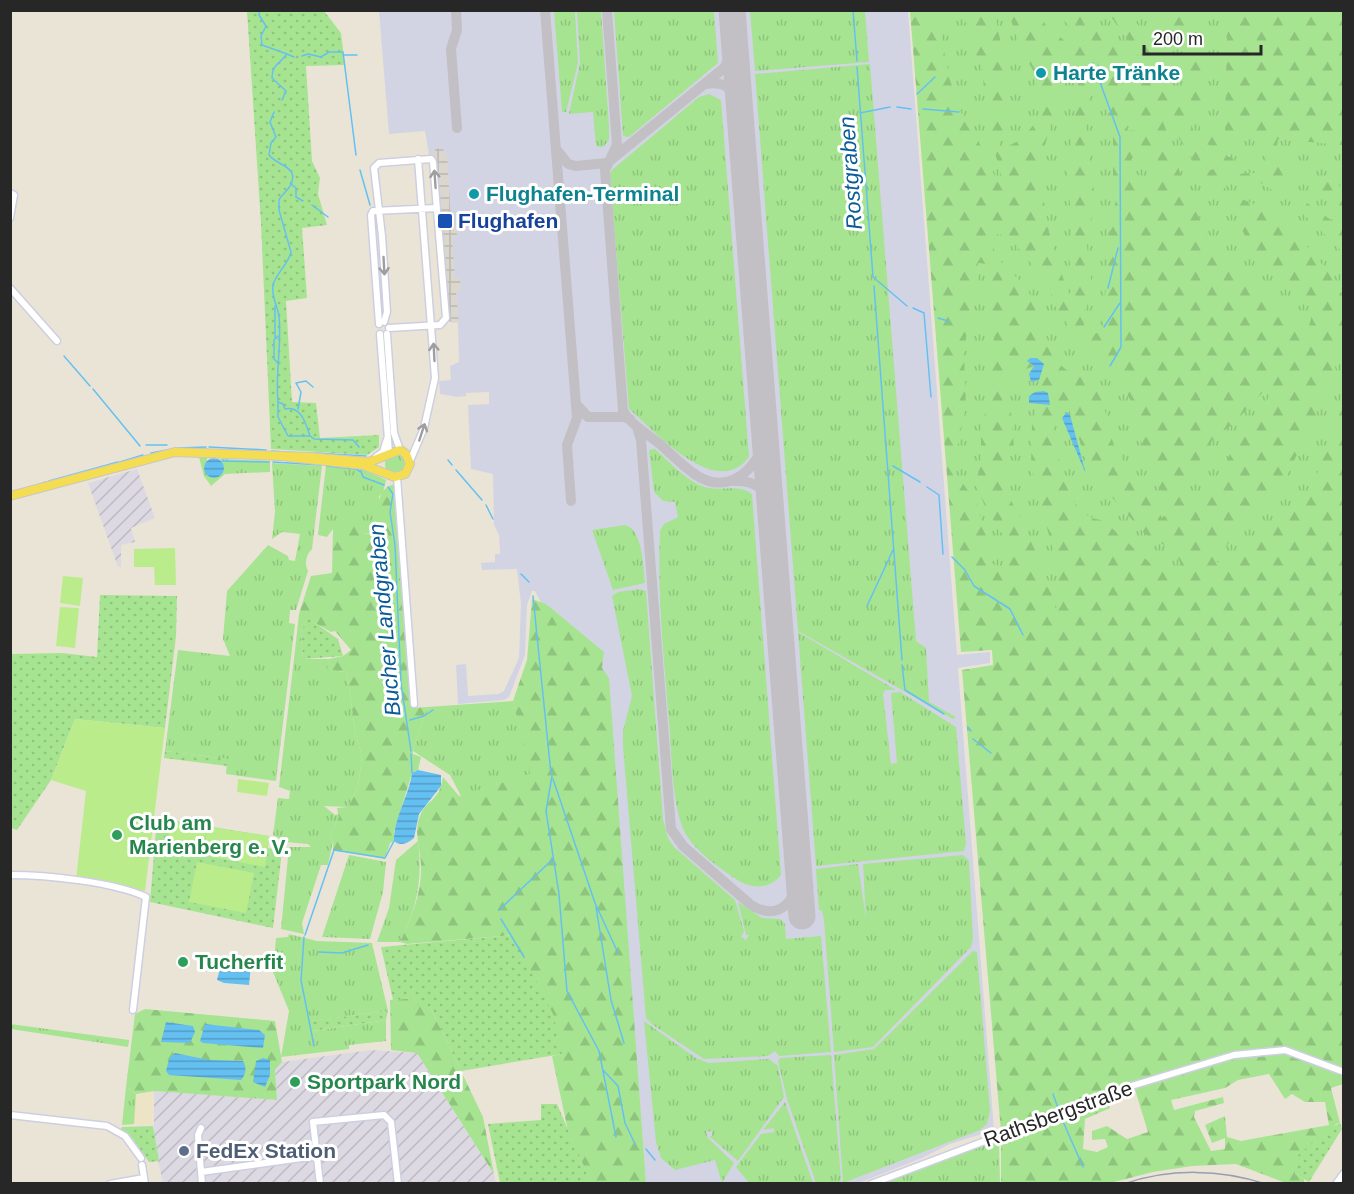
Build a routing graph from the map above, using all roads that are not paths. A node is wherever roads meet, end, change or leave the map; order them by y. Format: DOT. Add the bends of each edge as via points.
graph roads {
  1 [pos="418,159"];
  2 [pos="10,193"];
  3 [pos="437,208"];
  4 [pos="378,210"];
  5 [pos="423,210"];
  6 [pos="10,218"];
  7 [pos="442,273"];
  8 [pos="428,274"];
  9 [pos="10,288"];
  10 [pos="381,323"];
  11 [pos="432,325"];
  12 [pos="385,332"];
  13 [pos="57,341"];
  14 [pos="388,435"];
  15 [pos="400,450"];
  16 [pos="387,455"];
  17 [pos="288,457"];
  18 [pos="410,461"];
  19 [pos="360,462"];
  20 [pos="393,476"];
  21 [pos="10,496"];
  22 [pos="414,704"];
  23 [pos="10,875"];
  24 [pos="133,1010"];
  25 [pos="1344,1072"];
  26 [pos="10,1115"];
  27 [pos="201,1128"];
  28 [pos="316,1156"];
  29 [pos="201,1172"];
  30 [pos="1344,1173"];
  31 [pos="144,1181"];
  32 [pos="110,1184"];
  33 [pos="202,1184"];
  34 [pos="320,1184"];
  35 [pos="398,1184"];
  36 [pos="871,1184"];
  37 [pos="1336,1184"];
  3 -- 1 [label="street, one-way" via="434,162"];
  1 -- 4 [label="street" via="376,164"];
  1 -- 5 [label="street"];
  2 -- 6 [label="street" via="14,195"];
  3 -- 5 [label="street"];
  3 -- 7 [label="street"];
  4 -- 5 [label="street"];
  4 -- 10 [label="street, one-way" via="371,215"];
  5 -- 8 [label="street"];
  7 -- 8 [label="street"];
  7 -- 11 [label="street" via="446,318 442,324"];
  8 -- 11 [label="street"];
  9 -- 13 [label="street"];
  10 -- 12 [label="street"];
  10 -- 12 [label="street" via="377,328"];
  11 -- 12 [label="street"];
  18 -- 11 [label="street, one-way" via="424,428 435,378"];
  12 -- 14 [label="street"];
  12 -- 15 [label="street" via="394,433"];
  14 -- 16 [label="street"];
  14 -- 19 [label="street" via="381,454"];
  15 -- 16 [label="main road"];
  15 -- 18 [label="main road"];
  16 -- 19 [label="main road" via="375,462"];
  16 -- 20 [label="main road" via="384,466"];
  17 -- 19 [label="main road"];
  17 -- 20 [label="main road" via="366,465"];
  17 -- 21 [label="main road" via="172,452"];
  18 -- 20 [label="main road" via="406,472"];
  20 -- 22 [label="street"];
  23 -- 24 [label="street" via="80,883 147,897"];
  25 -- 36 [label="street, Rathsbergstraße" via="1285,1050 1248,1052 1128,1087"];
  26 -- 31 [label="street" via="107,1126 125,1136 142,1162"];
  27 -- 29 [label="street"];
  28 -- 29 [label="street"];
  28 -- 34 [label="street"];
  28 -- 35 [label="street" via="313,1122 387,1116"];
  29 -- 33 [label="street"];
  30 -- 37 [label="street"];
  31 -- 32 [label="street"];
}
